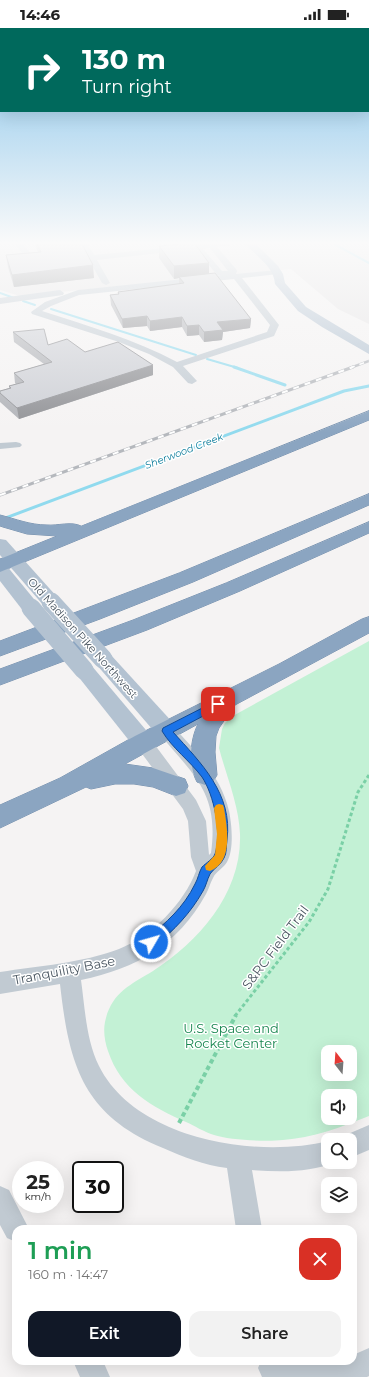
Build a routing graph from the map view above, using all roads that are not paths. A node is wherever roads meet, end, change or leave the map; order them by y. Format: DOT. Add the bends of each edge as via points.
graph roads {
  1 [pos="43,307"];
  2 [pos="261,307"];
  3 [pos="300,307"];
  4 [pos="319,307"];
  5 [pos="369,337"];
  6 [pos="369,350"];
  7 [pos="176,365"];
  8 [pos="192,382"];
  9 [pos="369,415"];
  10 [pos="16,445"];
  11 [pos="0,446"];
  12 [pos="369,499"];
  13 [pos="0,520"];
  14 [pos="104,523"];
  15 [pos="369,527"];
  16 [pos="0,544"];
  17 [pos="4,565"];
  18 [pos="369,624"];
  19 [pos="0,649"];
  20 [pos="0,677"];
  21 [pos="230,698"];
  22 [pos="167,731"];
  23 [pos="144,742"];
  24 [pos="205,775"];
  25 [pos="68,785"];
  26 [pos="176,786"];
  27 [pos="0,817"];
  28 [pos="206,871"];
  29 [pos="69,972"];
  30 [pos="0,983"];
  31 [pos="369,1137"];
  32 [pos="357,1143"];
  33 [pos="321,1154"];
  34 [pos="237,1157"];
  35 [pos="0,1198"];
  36 [pos="14,1225"];
  37 [pos="248,1225"];
  38 [pos="369,1362"];
  39 [pos="89,1365"];
  40 [pos="270,1369"];
  41 [pos="96,1377"];
  42 [pos="330,1377"];
  43 [pos="334,1377"];
  1 -- 7 [label="street" via="35,312 122,340"];
  2 -- 7 [label="street" via="275,325 271,334"];
  3 -- 6 [label="main road"];
  4 -- 5 [label="main road"];
  7 -- 8 [label="street"];
  9 -- 14 [label="highway"];
  10 -- 11 [label="street"];
  12 -- 19 [label="highway" via="169,585"];
  13 -- 14 [label="highway" via="20,528 41,531"];
  14 -- 17 [label="highway"];
  15 -- 20 [label="highway" via="140,626"];
  16 -- 17 [label="main road, Old Madison Pike Northwest"];
  17 -- 22 [label="main road, Old Madison Pike Northwest, bridge" via="51,602"];
  17 -- 23 [label="main road, Old Madison Pike Northwest, bridge" via="31,608"];
  18 -- 21 [label="highway"];
  21 -- 22 [label="highway"];
  21 -- 24 [label="highway" via="205,733 202,746"];
  22 -- 23 [label="highway"];
  22 -- 24 [label="street, Tranquility Base"];
  23 -- 25 [label="highway"];
  23 -- 26 [label="street"];
  24 -- 28 [label="street, Tranquility Base" via="220,811 223,834 220,857"];
  25 -- 26 [label="highway" via="109,774 129,772"];
  25 -- 27 [label="highway"];
  26 -- 28 [label="street" via="197,821 200,857"];
  28 -- 29 [label="street, Tranquility Base" via="188,906 159,937 126,957"];
  29 -- 30 [label="street, Tranquility Base"];
  29 -- 34 [label="street" via="78,1044 91,1076 106,1097 126,1116 173,1141 219,1156"];
  31 -- 32 [label="street"];
  33 -- 34 [label="street" via="285,1160"];
  34 -- 37 [label="street"];
  35 -- 36 [label="street"];
  38 -- 43 [label="street"];
  39 -- 41 [label="street"];
  40 -- 42 [label="street"];
}
